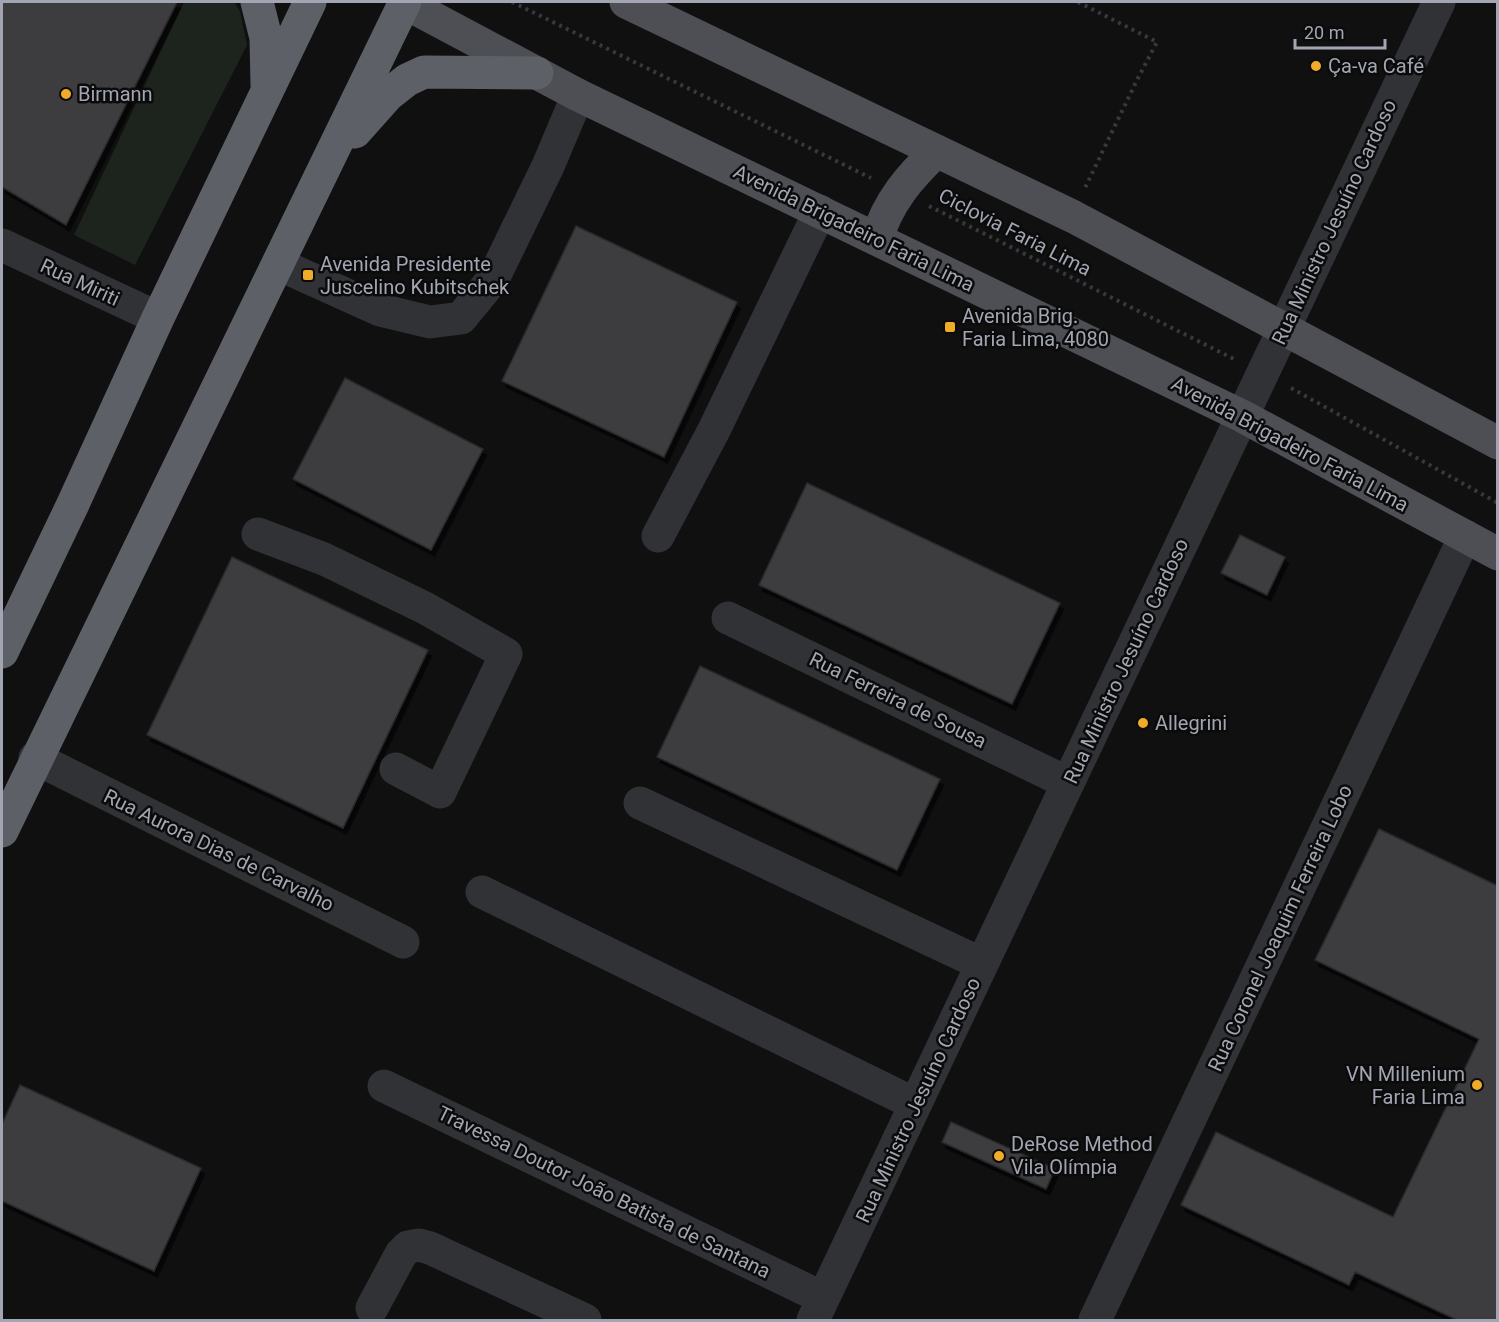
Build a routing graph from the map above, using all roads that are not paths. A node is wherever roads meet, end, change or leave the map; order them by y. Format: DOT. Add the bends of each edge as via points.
graph roads {
  1 [pos="257,2"];
  2 [pos="310,2"];
  3 [pos="404,2"];
  4 [pos="626,2"];
  5 [pos="1439,2"];
  6 [pos="537,73"];
  7 [pos="267,90"];
  8 [pos="579,95"];
  9 [pos="938,151"];
  10 [pos="330,160"];
  11 [pos="820,211"];
  12 [pos="877,239"];
  13 [pos="2,245"];
  14 [pos="278,264"];
  15 [pos="158,318"];
  16 [pos="1284,327"];
  17 [pos="1242,416"];
  18 [pos="1497,443"];
  19 [pos="258,534"];
  20 [pos="658,536"];
  21 [pos="1466,536"];
  22 [pos="1497,554"];
  23 [pos="728,618"];
  24 [pos="2,652"];
  25 [pos="35,758"];
  26 [pos="396,769"];
  27 [pos="1068,783"];
  28 [pos="640,803"];
  29 [pos="2,831"];
  30 [pos="482,892"];
  31 [pos="404,942"];
  32 [pos="982,964"];
  33 [pos="384,1086"];
  34 [pos="915,1104"];
  35 [pos="372,1308"];
  36 [pos="818,1309"];
  37 [pos="585,1320"];
  38 [pos="1095,1320"];
  1 -- 7 [label="highway" via="266,38"];
  2 -- 7 [label="highway"];
  3 -- 6 [label="main road, Avenida Brigadeiro Faria Lima"];
  3 -- 10 [label="highway"];
  4 -- 9 [label="main road"];
  5 -- 16 [label="street, Rua Ministro Jesuíno Cardoso"];
  6 -- 8 [label="main road, Avenida Brigadeiro Faria Lima"];
  6 -- 10 [label="highway" via="424,72 388,95"];
  7 -- 15 [label="highway"];
  8 -- 11 [label="main road, Avenida Brigadeiro Faria Lima"];
  8 -- 14 [label="street" via="493,279 461,318 429,322 380,310"];
  9 -- 12 [label="main road" via="900,191"];
  9 -- 16 [label="main road"];
  10 -- 14 [label="highway"];
  11 -- 12 [label="main road, Avenida Brigadeiro Faria Lima"];
  11 -- 20 [label="street"];
  12 -- 17 [label="main road, Avenida Brigadeiro Faria Lima"];
  13 -- 15 [label="street, Rua Miriti"];
  14 -- 25 [label="highway"];
  15 -- 24 [label="highway"];
  16 -- 17 [label="street, Rua Ministro Jesuíno Cardoso"];
  16 -- 18 [label="main road"];
  17 -- 21 [label="main road, Avenida Brigadeiro Faria Lima"];
  17 -- 27 [label="street, Rua Ministro Jesuíno Cardoso"];
  19 -- 26 [label="street" via="324,559 425,608 506,654 440,792"];
  21 -- 22 [label="main road, Avenida Brigadeiro Faria Lima"];
  21 -- 38 [label="street, Rua Coronel Joaquim Ferreira Lobo"];
  23 -- 27 [label="street, Rua Ferreira de Sousa"];
  25 -- 29 [label="highway"];
  25 -- 31 [label="street, Rua Aurora Dias de Carvalho"];
  27 -- 32 [label="street, Rua Ministro Jesuíno Cardoso"];
  28 -- 32 [label="street"];
  30 -- 34 [label="street"];
  32 -- 34 [label="street, Rua Ministro Jesuíno Cardoso"];
  33 -- 36 [label="street, Travessa Doutor João Batista de Santana"];
  34 -- 36 [label="street, Rua Ministro Jesuíno Cardoso"];
  35 -- 37 [label="street" via="401,1254 408,1247 419,1245"];
}
